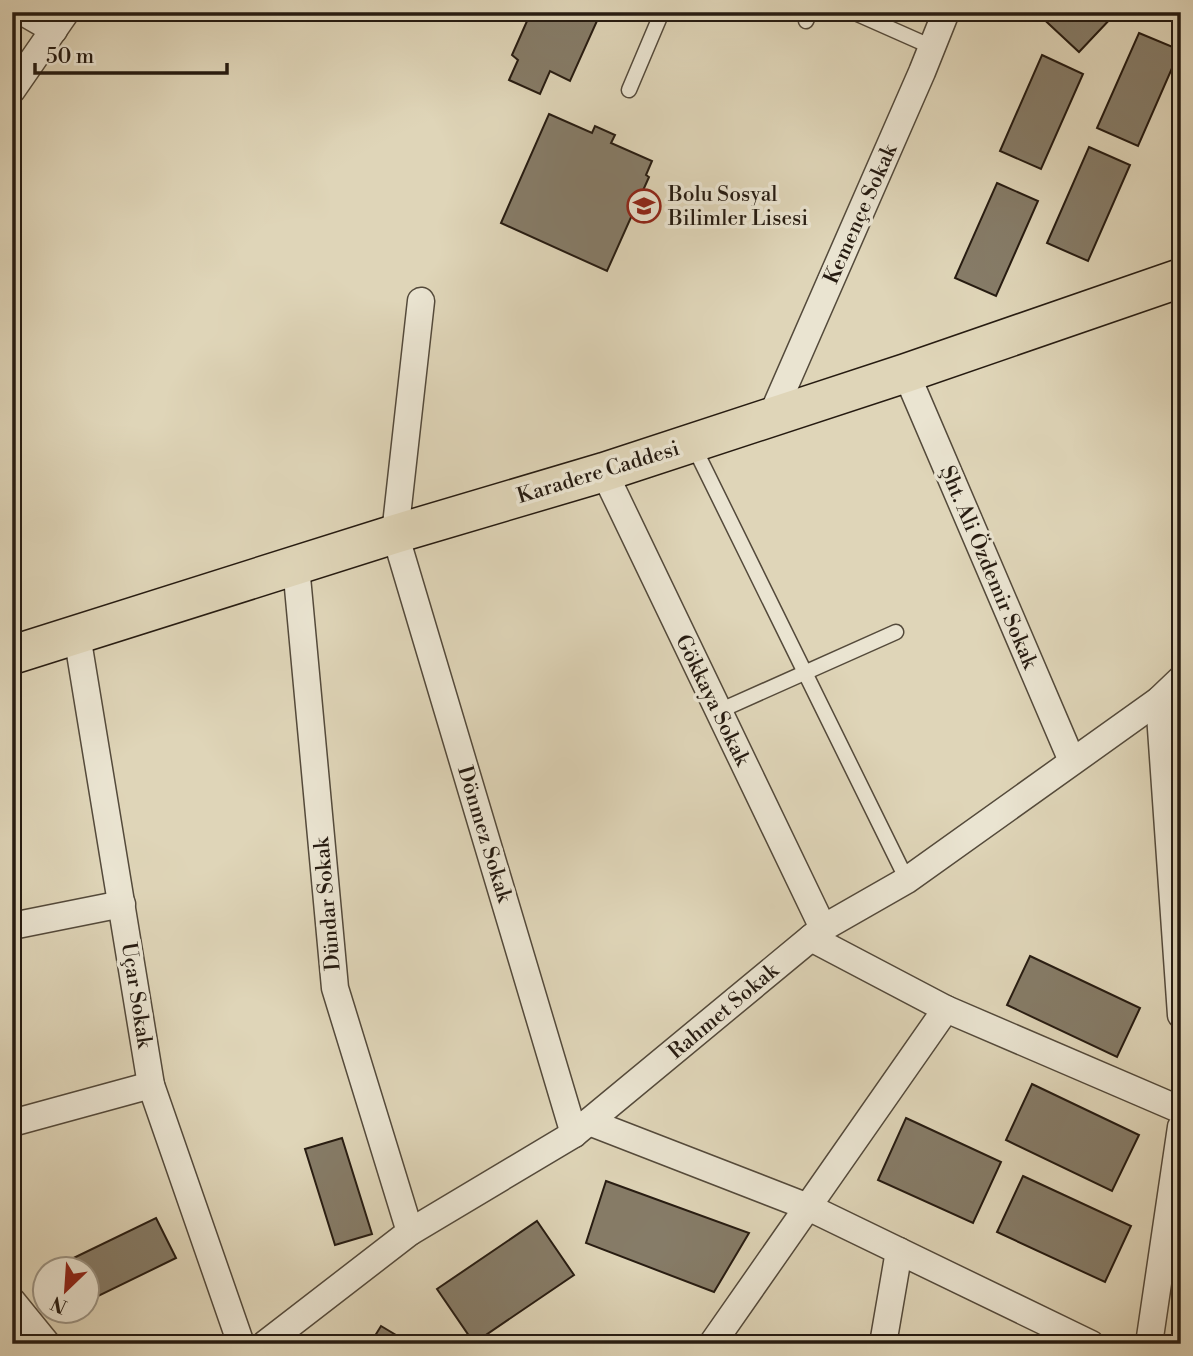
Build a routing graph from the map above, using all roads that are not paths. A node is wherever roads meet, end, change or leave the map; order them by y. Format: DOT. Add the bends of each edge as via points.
graph roads {
  1 [pos="23,12"];
  2 [pos="662,12"];
  3 [pos="853,12"];
  4 [pos="946,12"];
  5 [pos="60,21"];
  6 [pos="932,47"];
  7 [pos="12,90"];
  8 [pos="629,90"];
  9 [pos="1181,278"];
  10 [pos="421,301"];
  11 [pos="906,373"];
  12 [pos="772,415"];
  13 [pos="692,443"];
  14 [pos="604,472"];
  15 [pos="395,534"];
  16 [pos="296,566"];
  17 [pos="896,632"];
  18 [pos="77,635"];
  19 [pos="12,655"];
  20 [pos="805,672"];
  21 [pos="1181,679"];
  22 [pos="1159,700"];
  23 [pos="719,711"];
  24 [pos="1171,736"];
  25 [pos="1072,761"];
  26 [pos="907,880"];
  27 [pos="1176,883"];
  28 [pos="122,904"];
  29 [pos="12,926"];
  30 [pos="817,933"];
  31 [pos="946,1009"];
  32 [pos="1181,1015"];
  33 [pos="151,1085"];
  34 [pos="1181,1110"];
  35 [pos="12,1123"];
  36 [pos="1181,1127"];
  37 [pos="582,1128"];
  38 [pos="808,1207"];
  39 [pos="410,1232"];
  40 [pos="899,1251"];
  41 [pos="12,1301"];
  42 [pos="47,1344"];
  43 [pos="241,1344"];
  44 [pos="265,1344"];
  45 [pos="712,1344"];
  46 [pos="883,1344"];
  47 [pos="1091,1344"];
  48 [pos="1149,1344"];
  1 -- 5 [label="street"];
  2 -- 8 [label="lane"];
  3 -- 6 [label="lane"];
  4 -- 6 [label="street, Kemençe Sokak"];
  5 -- 7 [label="street"];
  6 -- 12 [label="street, Kemençe Sokak"];
  9 -- 11 [label="main road, Karadere Caddesi"];
  10 -- 15 [label="street"];
  11 -- 12 [label="main road, Karadere Caddesi"];
  11 -- 25 [label="street, Şht. Ali Özdemir Sokak"];
  12 -- 13 [label="main road, Karadere Caddesi"];
  13 -- 14 [label="main road, Karadere Caddesi"];
  13 -- 20 [label="lane"];
  14 -- 15 [label="main road, Karadere Caddesi"];
  14 -- 23 [label="street, Gökkaya Sokak"];
  15 -- 16 [label="main road, Karadere Caddesi"];
  15 -- 37 [label="street, Dönmez Sokak"];
  16 -- 18 [label="main road, Karadere Caddesi"];
  16 -- 39 [label="street, Dündar Sokak" via="335,988"];
  17 -- 20 [label="lane"];
  18 -- 19 [label="main road, Karadere Caddesi"];
  18 -- 28 [label="street, Uçar Sokak"];
  20 -- 23 [label="lane"];
  20 -- 26 [label="lane"];
  21 -- 22 [label="street, Rahmet Sokak"];
  22 -- 24 [label="street"];
  22 -- 25 [label="street, Rahmet Sokak"];
  23 -- 30 [label="street, Gökkaya Sokak"];
  24 -- 27 [label="street"];
  25 -- 26 [label="street, Rahmet Sokak"];
  26 -- 30 [label="street, Rahmet Sokak"];
  27 -- 32 [label="street"];
  28 -- 29 [label="street"];
  28 -- 33 [label="street, Uçar Sokak"];
  30 -- 31 [label="street"];
  30 -- 37 [label="street, Rahmet Sokak"];
  31 -- 34 [label="street"];
  31 -- 38 [label="street"];
  33 -- 35 [label="street"];
  33 -- 43 [label="street, Uçar Sokak"];
  36 -- 48 [label="street"];
  37 -- 38 [label="street"];
  37 -- 39 [label="street, Rahmet Sokak"];
  38 -- 40 [label="street"];
  38 -- 45 [label="street"];
  39 -- 44 [label="street, Rahmet Sokak"];
  40 -- 46 [label="street"];
  40 -- 47 [label="street"];
  41 -- 42 [label="street"];
}
